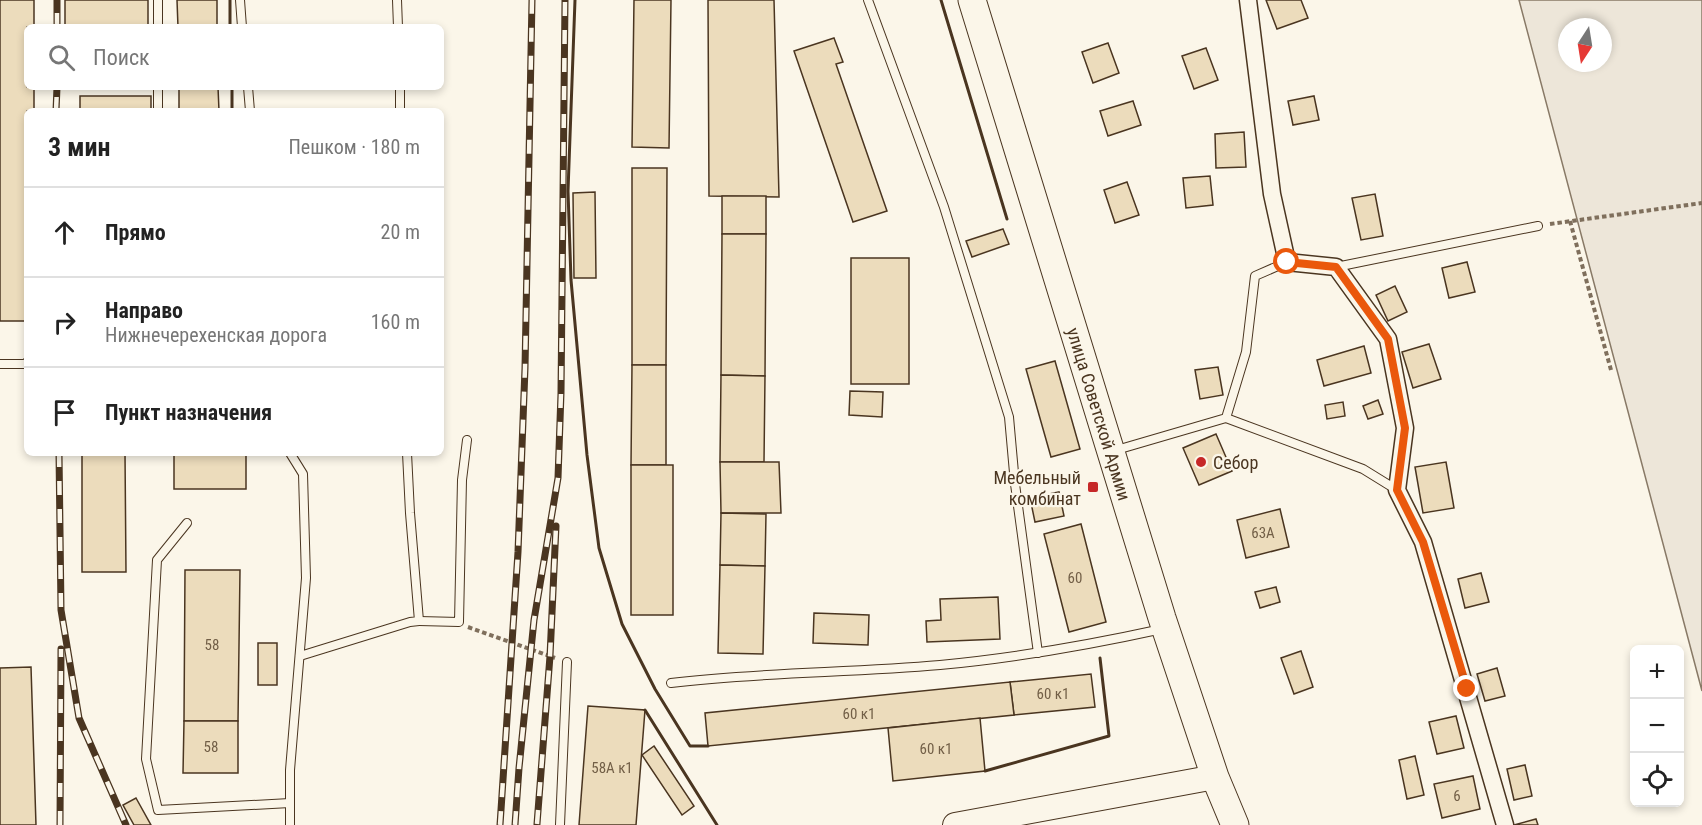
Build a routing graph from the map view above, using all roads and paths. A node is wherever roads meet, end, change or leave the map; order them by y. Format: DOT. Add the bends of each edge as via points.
graph roads {
  1 [pos="158,0"];
  2 [pos="240,0"];
  3 [pos="397,0"];
  4 [pos="868,0"];
  5 [pos="972,0"];
  6 [pos="1248,0"];
  7 [pos="158,24"];
  8 [pos="242,24"];
  9 [pos="398,24"];
  10 [pos="158,90"];
  11 [pos="248,90"];
  12 [pos="400,90"];
  13 [pos="158,108"];
  14 [pos="250,108"];
  15 [pos="400,108"];
  16 [pos="1702,203"];
  17 [pos="1570,221"];
  18 [pos="1538,226"];
  19 [pos="1287,262"];
  20 [pos="1336,267"];
  21 [pos="0,364"];
  22 [pos="24,364"];
  23 [pos="1611,370"];
  24 [pos="1226,418"];
  25 [pos="467,440"];
  26 [pos="1110,452"];
  27 [pos="292,456"];
  28 [pos="407,456"];
  29 [pos="1397,490"];
  30 [pos="187,523"];
  31 [pos="419,621"];
  32 [pos="459,622"];
  33 [pos="1165,628"];
  34 [pos="1038,653"];
  35 [pos="300,656"];
  36 [pos="567,662"];
  37 [pos="671,682"];
  38 [pos="1215,777"];
  39 [pos="290,803"];
  40 [pos="290,825"];
  41 [pos="560,825"];
  42 [pos="955,825"];
  43 [pos="1235,825"];
  44 [pos="1505,825"];
  1 -- 7 [label="lane"];
  2 -- 8 [label="lane"];
  3 -- 9 [label="lane"];
  4 -- 34 [label="lane" via="944,207 1009,417"];
  5 -- 26 [label="main road, улица Советской Армии"];
  6 -- 19 [label="street" via="1272,194"];
  10 -- 13 [label="lane"];
  11 -- 14 [label="lane"];
  12 -- 15 [label="lane"];
  16 -- 17 [label="path"];
  17 -- 18 [label="path"];
  17 -- 23 [label="path"];
  18 -- 20 [label="lane"];
  19 -- 20 [label="street"];
  19 -- 24 [label="lane" via="1255,276 1246,352"];
  20 -- 29 [label="street" via="1388,339 1405,428"];
  21 -- 22 [label="lane"];
  24 -- 26 [label="lane"];
  24 -- 29 [label="lane" via="1363,469"];
  25 -- 32 [label="lane" via="462,480"];
  26 -- 33 [label="main road, улица Советской Армии"];
  27 -- 35 [label="lane" via="303,474 306,578"];
  28 -- 31 [label="lane"];
  29 -- 44 [label="street" via="1423,542"];
  30 -- 39 [label="lane" via="157,560 146,759 158,810"];
  31 -- 32 [label="lane"];
  31 -- 35 [label="lane"];
  32 -- 36 [label="path"];
  33 -- 34 [label="lane"];
  33 -- 38 [label="main road, улица Советской Армии"];
  34 -- 37 [label="lane" via="940,665"];
  35 -- 39 [label="lane"];
  36 -- 41 [label="lane"];
  38 -- 42 [label="street"];
  38 -- 43 [label="main road, улица Советской Армии"];
  39 -- 40 [label="lane"];
}
